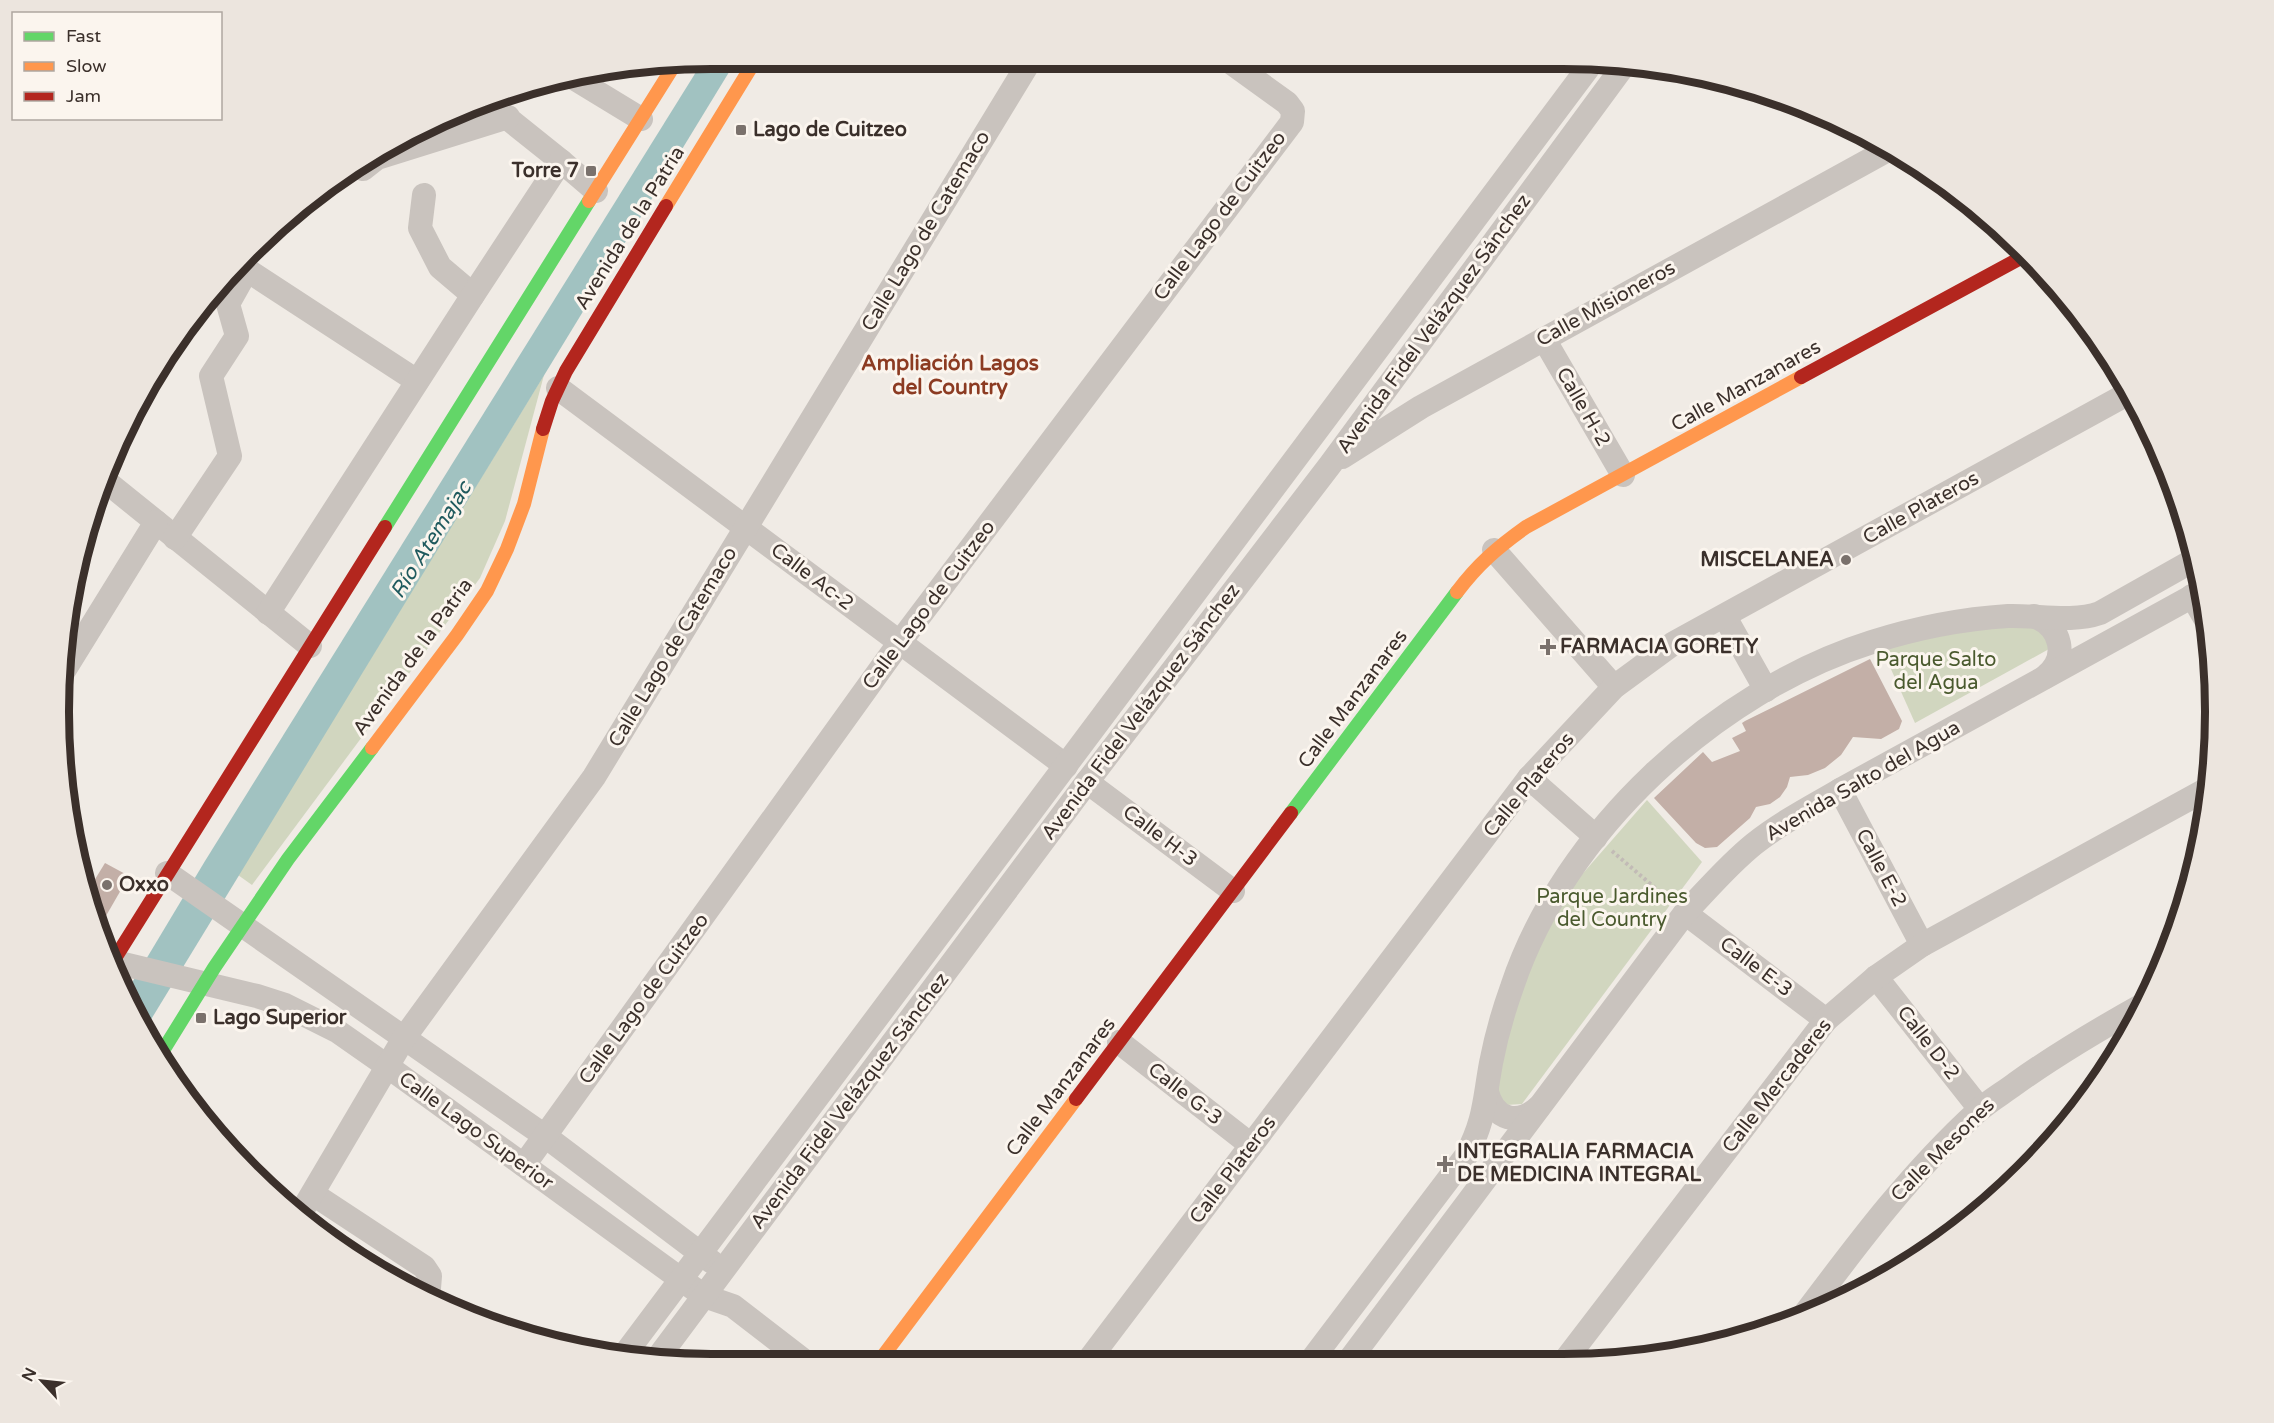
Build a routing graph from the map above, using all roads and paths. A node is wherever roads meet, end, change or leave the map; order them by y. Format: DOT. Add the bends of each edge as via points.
graph roads {
  1 [pos="750,69"];
  2 [pos="1025,69"];
  3 [pos="1240,69"];
  4 [pos="671,70"];
  5 [pos="1587,70"];
  6 [pos="1620,71"];
  7 [pos="581,82"];
  8 [pos="494,107"];
  9 [pos="508,117"];
  10 [pos="642,119"];
  11 [pos="1881,154"];
  12 [pos="390,155"];
  13 [pos="561,160"];
  14 [pos="596,191"];
  15 [pos="424,195"];
  16 [pos="2019,259"];
  17 [pos="248,266"];
  18 [pos="240,275"];
  19 [pos="473,295"];
  20 [pos="1544,339"];
  21 [pos="417,381"];
  22 [pos="558,388"];
  23 [pos="2123,397"];
  24 [pos="1330,465"];
  25 [pos="1623,475"];
  26 [pos="111,483"];
  27 [pos="156,522"];
  28 [pos="746,528"];
  29 [pos="176,538"];
  30 [pos="1494,550"];
  31 [pos="2188,564"];
  32 [pos="2194,594"];
  33 [pos="268,613"];
  34 [pos="1725,616"];
  35 [pos="2034,616"];
  36 [pos="900,642"];
  37 [pos="310,646"];
  38 [pos="71,660"];
  39 [pos="1134,675"];
  40 [pos="2044,679"];
  41 [pos="1614,687"];
  42 [pos="1766,690"];
  43 [pos="1156,692"];
  44 [pos="1066,766"];
  45 [pos="1529,778"];
  46 [pos="1087,782"];
  47 [pos="1840,790"];
  48 [pos="2200,793"];
  49 [pos="1596,837"];
  50 [pos="174,878"];
  51 [pos="1233,891"];
  52 [pos="1685,914"];
  53 [pos="237,921"];
  54 [pos="1922,945"];
  55 [pos="119,959"];
  56 [pos="121,964"];
  57 [pos="1876,977"];
  58 [pos="195,981"];
  59 [pos="2130,1012"];
  60 [pos="1826,1020"];
  61 [pos="404,1038"];
  62 [pos="1119,1042"];
  63 [pos="164,1047"];
  64 [pos="387,1066"];
  65 [pos="1487,1092"];
  66 [pos="1543,1103"];
  67 [pos="1980,1110"];
  68 [pos="545,1136"];
  69 [pos="1251,1145"];
  70 [pos="773,1156"];
  71 [pos="524,1165"];
  72 [pos="796,1173"];
  73 [pos="313,1194"];
  74 [pos="304,1208"];
  75 [pos="700,1253"];
  76 [pos="723,1271"];
  77 [pos="681,1279"];
  78 [pos="428,1289"];
  79 [pos="704,1296"];
  80 [pos="1813,1303"];
  81 [pos="734,1306"];
  82 [pos="1336,1327"];
  83 [pos="629,1349"];
  84 [pos="662,1352"];
  85 [pos="1354,1353"];
  86 [pos="795,1354"];
  87 [pos="885,1354"];
  88 [pos="1093,1354"];
  89 [pos="1316,1354"];
  90 [pos="1570,1354"];
  1 -- 22 [label="main road, Avenida de la Patria"];
  2 -- 28 [label="street, Calle Lago de Catemaco"];
  3 -- 36 [label="street, Calle Lago de Cuitzeo" via="1287,103 1293,111 1292,122"];
  4 -- 10 [label="main road"];
  5 -- 39 [label="street, Avenida Fidel Velázquez Sánchez"];
  6 -- 24 [label="street, Avenida Fidel Velázquez Sánchez"];
  7 -- 10 [label="street"];
  8 -- 9 [label="street"];
  9 -- 12 [label="street"];
  9 -- 13 [label="street"];
  10 -- 14 [label="main road"];
  11 -- 20 [label="street, Calle Misioneros"];
  13 -- 14 [label="street"];
  13 -- 19 [label="street"];
  14 -- 37 [label="main road"];
  15 -- 19 [label="street" via="420,228 440,267"];
  16 -- 25 [label="main road, Calle Manzanares"];
  17 -- 21 [label="street"];
  18 -- 29 [label="street" via="228,304 237,336 211,376 230,456"];
  19 -- 21 [label="street"];
  20 -- 24 [label="street, Calle Misioneros" via="1421,407"];
  20 -- 25 [label="street, Calle H-2"];
  21 -- 33 [label="street"];
  22 -- 28 [label="street, Calle Ac-2"];
  22 -- 53 [label="main road, Avenida de la Patria" via="538,443 524,504 487,591 458,635"];
  23 -- 34 [label="street, Calle Plateros"];
  24 -- 43 [label="street, Avenida Fidel Velázquez Sánchez"];
  25 -- 30 [label="main road, Calle Manzanares" via="1526,527"];
  26 -- 27 [label="street"];
  27 -- 29 [label="street"];
  27 -- 38 [label="street"];
  28 -- 36 [label="street, Calle Ac-2"];
  28 -- 61 [label="street, Calle Lago de Catemaco" via="594,777"];
  29 -- 33 [label="street"];
  30 -- 41 [label="street"];
  30 -- 51 [label="main road, Calle Manzanares" via="1474,570"];
  31 -- 35 [label="street" via="2087,618"];
  32 -- 40 [label="street, Avenida Salto del Agua"];
  33 -- 37 [label="street"];
  34 -- 41 [label="street, Calle Plateros" via="1674,643"];
  34 -- 42 [label="street"];
  35 -- 40 [label="street" via="2050,625 2061,648 2056,666"];
  35 -- 42 [label="street" via="1913,630 1814,665"];
  36 -- 44 [label="street, Calle Ac-2"];
  36 -- 68 [label="street, Calle Lago de Cuitzeo"];
  37 -- 50 [label="main road"];
  39 -- 43 [label="street"];
  39 -- 44 [label="street, Avenida Fidel Velázquez Sánchez"];
  40 -- 47 [label="street, Avenida Salto del Agua"];
  41 -- 45 [label="street, Calle Plateros"];
  42 -- 49 [label="street" via="1682,747"];
  43 -- 46 [label="street, Avenida Fidel Velázquez Sánchez"];
  44 -- 70 [label="street, Avenida Fidel Velázquez Sánchez"];
  45 -- 49 [label="street"];
  45 -- 69 [label="street, Calle Plateros"];
  46 -- 51 [label="street, Calle H-3"];
  46 -- 72 [label="street, Avenida Fidel Velázquez Sánchez"];
  47 -- 52 [label="street, Avenida Salto del Agua" via="1754,844"];
  47 -- 54 [label="street, Calle E-2"];
  48 -- 54 [label="street, Calle Mercaderes"];
  49 -- 52 [label="path"];
  49 -- 65 [label="street" via="1546,910 1526,951 1500,1024"];
  50 -- 53 [label="street, Calle Lago Superior"];
  50 -- 55 [label="main road"];
  51 -- 62 [label="main road, Calle Manzanares"];
  52 -- 60 [label="street, Calle E-3"];
  52 -- 66 [label="street, Avenida Salto del Agua"];
  53 -- 58 [label="main road, Avenida de la Patria"];
  53 -- 61 [label="street, Calle Lago Superior"];
  54 -- 57 [label="street, Calle Mercaderes"];
  56 -- 58 [label="street, Calle Lago Superior"];
  57 -- 60 [label="street, Calle Mercaderes"];
  57 -- 67 [label="street, Calle D-2"];
  58 -- 63 [label="main road, Avenida de la Patria"];
  58 -- 64 [label="street, Calle Lago Superior" via="257,996 313,1017"];
  59 -- 67 [label="street, Calle Mesones"];
  60 -- 90 [label="street, Calle Mercaderes"];
  61 -- 64 [label="street, Calle Lago de Catemaco"];
  61 -- 68 [label="street, Calle Lago Superior"];
  62 -- 69 [label="street, Calle G-3"];
  62 -- 87 [label="main road, Calle Manzanares"];
  64 -- 71 [label="street, Calle Lago Superior"];
  64 -- 73 [label="street, Calle Lago de Catemaco"];
  65 -- 66 [label="street" via="1494,1107 1507,1117 1523,1118"];
  65 -- 82 [label="street" via="1483,1118 1466,1156"];
  66 -- 85 [label="street, Avenida Salto del Agua"];
  67 -- 80 [label="street, Calle Mesones" via="1919,1169"];
  68 -- 71 [label="street, Calle Lago de Cuitzeo"];
  68 -- 75 [label="street, Calle Lago Superior"];
  69 -- 88 [label="street, Calle Plateros"];
  70 -- 72 [label="street"];
  70 -- 75 [label="street, Avenida Fidel Velázquez Sánchez"];
  71 -- 77 [label="street, Calle Lago Superior"];
  72 -- 76 [label="street, Avenida Fidel Velázquez Sánchez"];
  73 -- 74 [label="street, Calle Lago de Catemaco"];
  73 -- 78 [label="street" via="424,1267 430,1276"];
  75 -- 76 [label="street, Calle Lago Superior"];
  75 -- 77 [label="street, Avenida Fidel Velázquez Sánchez"];
  76 -- 79 [label="street, Avenida Fidel Velázquez Sánchez"];
  76 -- 81 [label="street"];
  77 -- 79 [label="street, Calle Lago Superior"];
  77 -- 83 [label="street, Avenida Fidel Velázquez Sánchez"];
  79 -- 81 [label="street, Calle Lago Superior"];
  79 -- 84 [label="street, Avenida Fidel Velázquez Sánchez"];
  81 -- 86 [label="street, Calle Lago Superior"];
  82 -- 85 [label="street"];
  82 -- 89 [label="street"];
}
